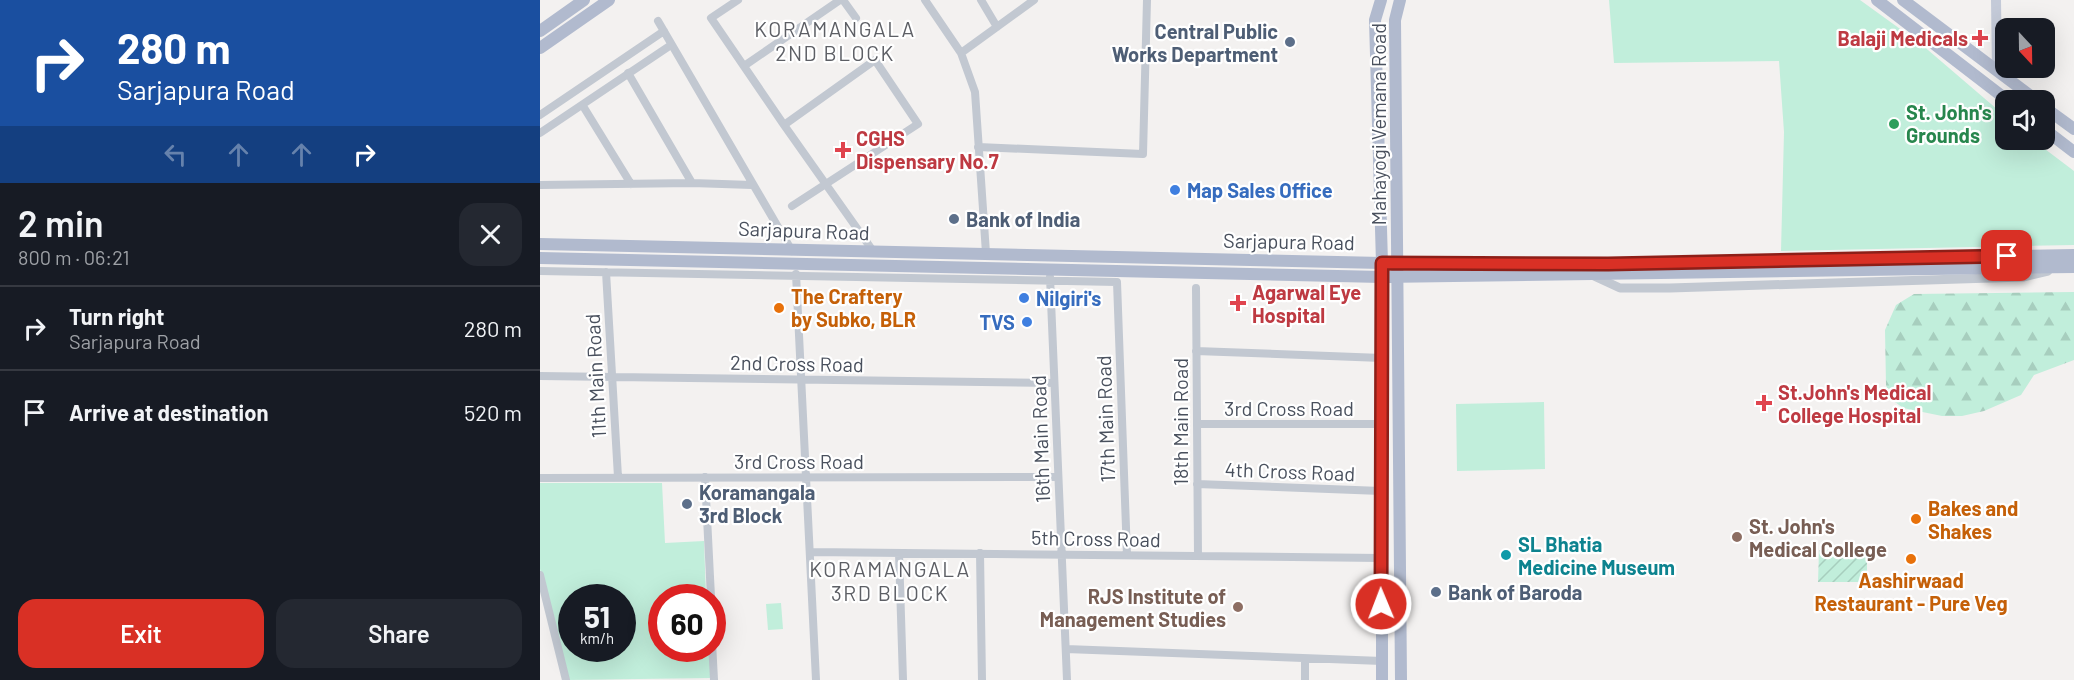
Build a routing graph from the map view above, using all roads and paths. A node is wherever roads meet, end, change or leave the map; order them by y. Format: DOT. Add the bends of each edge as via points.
graph roads {
  1 [pos="584,0"];
  2 [pos="609,0"];
  3 [pos="738,0"];
  4 [pos="841,0"];
  5 [pos="925,0"];
  6 [pos="981,0"];
  7 [pos="1034,0"];
  8 [pos="1147,0"];
  9 [pos="1381,0"];
  10 [pos="1400,0"];
  11 [pos="1877,0"];
  12 [pos="1904,0"];
  13 [pos="1996,0"];
  14 [pos="856,18"];
  15 [pos="1996,18"];
  16 [pos="658,21"];
  17 [pos="997,27"];
  18 [pos="540,31"];
  19 [pos="663,31"];
  20 [pos="671,45"];
  21 [pos="540,48"];
  22 [pos="961,53"];
  23 [pos="744,66"];
  24 [pos="1995,69"];
  25 [pos="627,73"];
  26 [pos="2006,78"];
  27 [pos="2023,90"];
  28 [pos="1995,91"];
  29 [pos="583,106"];
  30 [pos="540,115"];
  31 [pos="2055,115"];
  32 [pos="784,125"];
  33 [pos="2074,129"];
  34 [pos="540,133"];
  35 [pos="2055,137"];
  36 [pos="978,147"];
  37 [pos="2074,152"];
  38 [pos="692,183"];
  39 [pos="827,183"];
  40 [pos="631,184"];
  41 [pos="540,185"];
  42 [pos="752,186"];
  43 [pos="792,206"];
  44 [pos="540,244"];
  45 [pos="792,249"];
  46 [pos="873,251"];
  47 [pos="986,253"];
  48 [pos="2074,255"];
  49 [pos="540,258"];
  50 [pos="1382,263"];
  51 [pos="1398,263"];
  52 [pos="2074,267"];
  53 [pos="794,268"];
  54 [pos="1048,268"];
  55 [pos="2059,268"];
  56 [pos="540,271"];
  57 [pos="606,272"];
  58 [pos="1196,272"];
  59 [pos="1590,274"];
  60 [pos="1397,276"];
  61 [pos="1382,277"];
  62 [pos="1050,282"];
  63 [pos="1117,282"];
  64 [pos="1196,351"];
  65 [pos="1382,358"];
  66 [pos="540,376"];
  67 [pos="610,377"];
  68 [pos="802,380"];
  69 [pos="1054,383"];
  70 [pos="1197,424"];
  71 [pos="1381,424"];
  72 [pos="618,477"];
  73 [pos="705,477"];
  74 [pos="807,477"];
  75 [pos="1059,477"];
  76 [pos="540,478"];
  77 [pos="1197,484"];
  78 [pos="1381,491"];
  79 [pos="811,552"];
  80 [pos="898,552"];
  81 [pos="980,554"];
  82 [pos="1062,554"];
  83 [pos="1126,555"];
  84 [pos="1198,556"];
  85 [pos="1381,558"];
  86 [pos="540,575"];
  87 [pos="710,584"];
  88 [pos="1066,649"];
  89 [pos="1305,659"];
  90 [pos="1382,661"];
  91 [pos="713,662"];
  92 [pos="566,680"];
  93 [pos="714,680"];
  94 [pos="816,680"];
  95 [pos="903,680"];
  96 [pos="982,680"];
  97 [pos="1066,680"];
  98 [pos="1305,680"];
  99 [pos="1382,680"];
  100 [pos="1401,680"];
  1 -- 18 [label="main road"];
  2 -- 21 [label="main road"];
  3 -- 23 [label="street" via="711,18"];
  4 -- 14 [label="street"];
  4 -- 23 [label="street"];
  5 -- 22 [label="street"];
  6 -- 17 [label="street"];
  7 -- 17 [label="street"];
  8 -- 36 [label="street" via="1143,154"];
  9 -- 50 [label="main road, Mahayogi Vemana Road" via="1375,20"];
  10 -- 51 [label="main road, Mahayogi Vemana Road" via="1395,20"];
  11 -- 28 [label="main road"];
  12 -- 24 [label="main road"];
  13 -- 15 [label="main road"];
  16 -- 19 [label="street"];
  17 -- 22 [label="street"];
  19 -- 20 [label="street"];
  19 -- 30 [label="street"];
  20 -- 25 [label="street"];
  20 -- 42 [label="street"];
  22 -- 36 [label="street" via="975,92"];
  23 -- 32 [label="street"];
  25 -- 29 [label="street"];
  25 -- 38 [label="street"];
  26 -- 27 [label="main road"];
  29 -- 34 [label="street"];
  29 -- 40 [label="street"];
  31 -- 33 [label="main road"];
  32 -- 39 [label="street"];
  32 -- 39 [label="street" via="876,60 918,124"];
  35 -- 37 [label="main road"];
  36 -- 47 [label="street"];
  38 -- 40 [label="street"];
  38 -- 42 [label="street"];
  39 -- 43 [label="street"];
  39 -- 46 [label="street"];
  40 -- 41 [label="street"];
  42 -- 45 [label="street"];
  44 -- 45 [label="main road, Sarjapura Road"];
  45 -- 46 [label="main road, Sarjapura Road"];
  45 -- 53 [label="street"];
  46 -- 47 [label="main road, Sarjapura Road"];
  47 -- 50 [label="main road, Sarjapura Road"];
  48 -- 51 [label="main road, Sarjapura Road" via="1608,264"];
  49 -- 53 [label="main road, Sarjapura Road"];
  50 -- 51 [label="main road, Sarjapura Road"];
  50 -- 61 [label="main road, Mahayogi Vemana Road"];
  51 -- 60 [label="main road, Mahayogi Vemana Road"];
  52 -- 55 [label="main road, Sarjapura Road"];
  53 -- 54 [label="main road, Sarjapura Road"];
  53 -- 57 [label="street, Sarjapura Road"];
  53 -- 62 [label="street, Sarjapura Road"];
  53 -- 68 [label="street"];
  54 -- 58 [label="main road, Sarjapura Road"];
  54 -- 62 [label="street, 16th Main Road"];
  55 -- 59 [label="main road, Sarjapura Road"];
  55 -- 59 [label="street" via="2022,277 1873,284 1620,288"];
  56 -- 57 [label="street, Sarjapura Road"];
  57 -- 67 [label="street, 11th Main Road"];
  58 -- 61 [label="main road, Sarjapura Road"];
  58 -- 64 [label="street, 18th Main Road"];
  59 -- 60 [label="main road, Sarjapura Road"];
  60 -- 61 [label="main road, Sarjapura Road"];
  60 -- 100 [label="main road, Mahayogi Vemana Road"];
  61 -- 65 [label="main road, Mahayogi Vemana Road"];
  62 -- 63 [label="street, Sarjapura Road"];
  62 -- 69 [label="street, 16th Main Road"];
  63 -- 83 [label="street, 17th Main Road"];
  64 -- 65 [label="street"];
  64 -- 70 [label="street, 18th Main Road"];
  65 -- 71 [label="main road, Mahayogi Vemana Road"];
  66 -- 67 [label="street, 2nd Cross Road"];
  67 -- 68 [label="street, 2nd Cross Road"];
  67 -- 72 [label="street, 11th Main Road"];
  68 -- 69 [label="street, 2nd Cross Road"];
  68 -- 74 [label="street"];
  69 -- 75 [label="street, 16th Main Road"];
  70 -- 71 [label="street, 3rd Cross Road"];
  70 -- 77 [label="street, 18th Main Road"];
  71 -- 78 [label="main road, Mahayogi Vemana Road"];
  72 -- 73 [label="street, 3rd Cross Road"];
  72 -- 76 [label="street, 3rd Cross Road"];
  73 -- 74 [label="street, 3rd Cross Road"];
  73 -- 87 [label="street"];
  74 -- 75 [label="street, 3rd Cross Road"];
  74 -- 79 [label="street"];
  75 -- 82 [label="street, 16th Main Road"];
  77 -- 78 [label="street, 4th Cross Road"];
  77 -- 84 [label="street, 18th Main Road"];
  78 -- 85 [label="main road, Mahayogi Vemana Road"];
  79 -- 80 [label="street, 5th Cross Road"];
  79 -- 94 [label="street"];
  80 -- 81 [label="street, 5th Cross Road"];
  80 -- 95 [label="street"];
  81 -- 82 [label="street, 5th Cross Road"];
  81 -- 96 [label="street"];
  82 -- 83 [label="street, 5th Cross Road"];
  82 -- 88 [label="street, 16th Main Road"];
  83 -- 84 [label="street, 5th Cross Road"];
  84 -- 85 [label="street, 5th Cross Road"];
  85 -- 90 [label="main road, Mahayogi Vemana Road"];
  86 -- 92 [label="street"];
  88 -- 89 [label="street"];
  88 -- 97 [label="street, 16th Main Road"];
  89 -- 90 [label="street"];
  89 -- 98 [label="street"];
  90 -- 99 [label="main road, Mahayogi Vemana Road"];
  91 -- 93 [label="street"];
}
